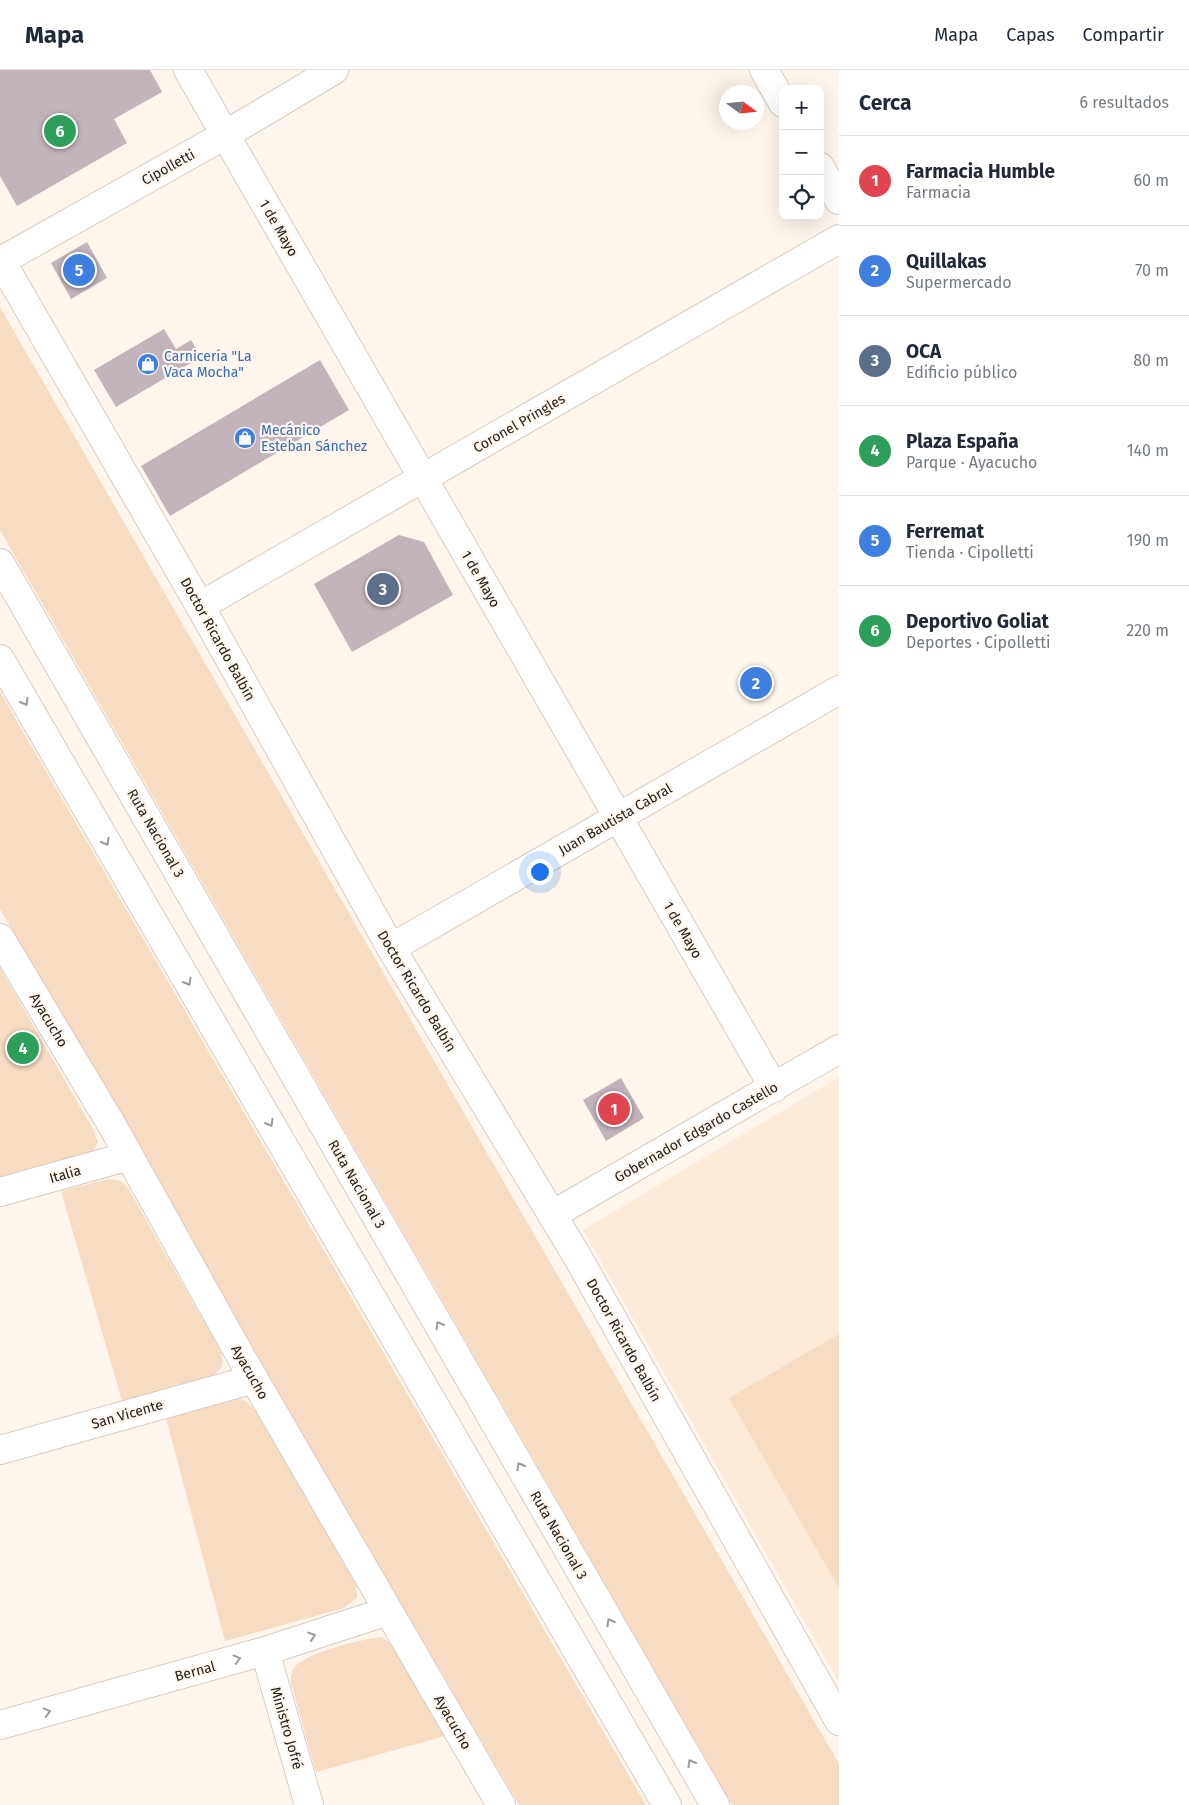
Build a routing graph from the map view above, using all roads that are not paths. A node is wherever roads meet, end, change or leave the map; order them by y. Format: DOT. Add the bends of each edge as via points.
graph roads {
  1 [pos="188,70"];
  2 [pos="334,70"];
  3 [pos="764,70"];
  4 [pos="779,95"];
  5 [pos="225,134"];
  6 [pos="824,174"];
  7 [pos="839,200"];
  8 [pos="839,238"];
  9 [pos="0,260"];
  10 [pos="423,478"];
  11 [pos="0,562"];
  12 [pos="200,606"];
  13 [pos="0,659"];
  14 [pos="839,690"];
  15 [pos="618,817"];
  16 [pos="0,940"];
  17 [pos="391,948"];
  18 [pos="839,1049"];
  19 [pos="774,1088"];
  20 [pos="130,1156"];
  21 [pos="0,1192"];
  22 [pos="552,1215"];
  23 [pos="254,1378"];
  24 [pos="0,1450"];
  25 [pos="388,1611"];
  26 [pos="266,1652"];
  27 [pos="839,1721"];
  28 [pos="0,1725"];
  29 [pos="308,1805"];
  30 [pos="501,1805"];
  31 [pos="667,1805"];
  32 [pos="715,1805"];
  1 -- 5 [label="main road, 1 de Mayo"];
  2 -- 5 [label="main road, Cipolletti"];
  3 -- 4 [label="main road"];
  5 -- 9 [label="main road, Cipolletti"];
  5 -- 10 [label="main road, 1 de Mayo"];
  6 -- 7 [label="main road"];
  8 -- 10 [label="main road, Coronel Pringles"];
  9 -- 12 [label="main road, Doctor Ricardo Balbín"];
  10 -- 12 [label="main road, Coronel Pringles"];
  10 -- 15 [label="main road, 1 de Mayo"];
  32 -- 11 [label="main road, Ruta Nacional 3, one-way"];
  12 -- 17 [label="main road, Doctor Ricardo Balbín"];
  13 -- 31 [label="main road, one-way"];
  14 -- 15 [label="main road, Juan Bautista Cabral"];
  15 -- 17 [label="main road, Juan Bautista Cabral"];
  15 -- 19 [label="main road, 1 de Mayo"];
  16 -- 20 [label="main road, Ayacucho"];
  17 -- 22 [label="main road, Doctor Ricardo Balbín"];
  18 -- 19 [label="main road, Gobernador Edgardo Castello"];
  19 -- 22 [label="main road, Gobernador Edgardo Castello"];
  20 -- 21 [label="main road, Italia"];
  20 -- 23 [label="main road, Ayacucho"];
  22 -- 27 [label="main road, Doctor Ricardo Balbín"];
  23 -- 24 [label="main road, San Vicente"];
  23 -- 25 [label="main road, Ayacucho"];
  26 -- 25 [label="main road, Bernal, one-way"];
  25 -- 30 [label="main road, Ayacucho"];
  28 -- 26 [label="main road, Bernal, one-way"];
  26 -- 29 [label="main road, Ministro Jofré"];
}
